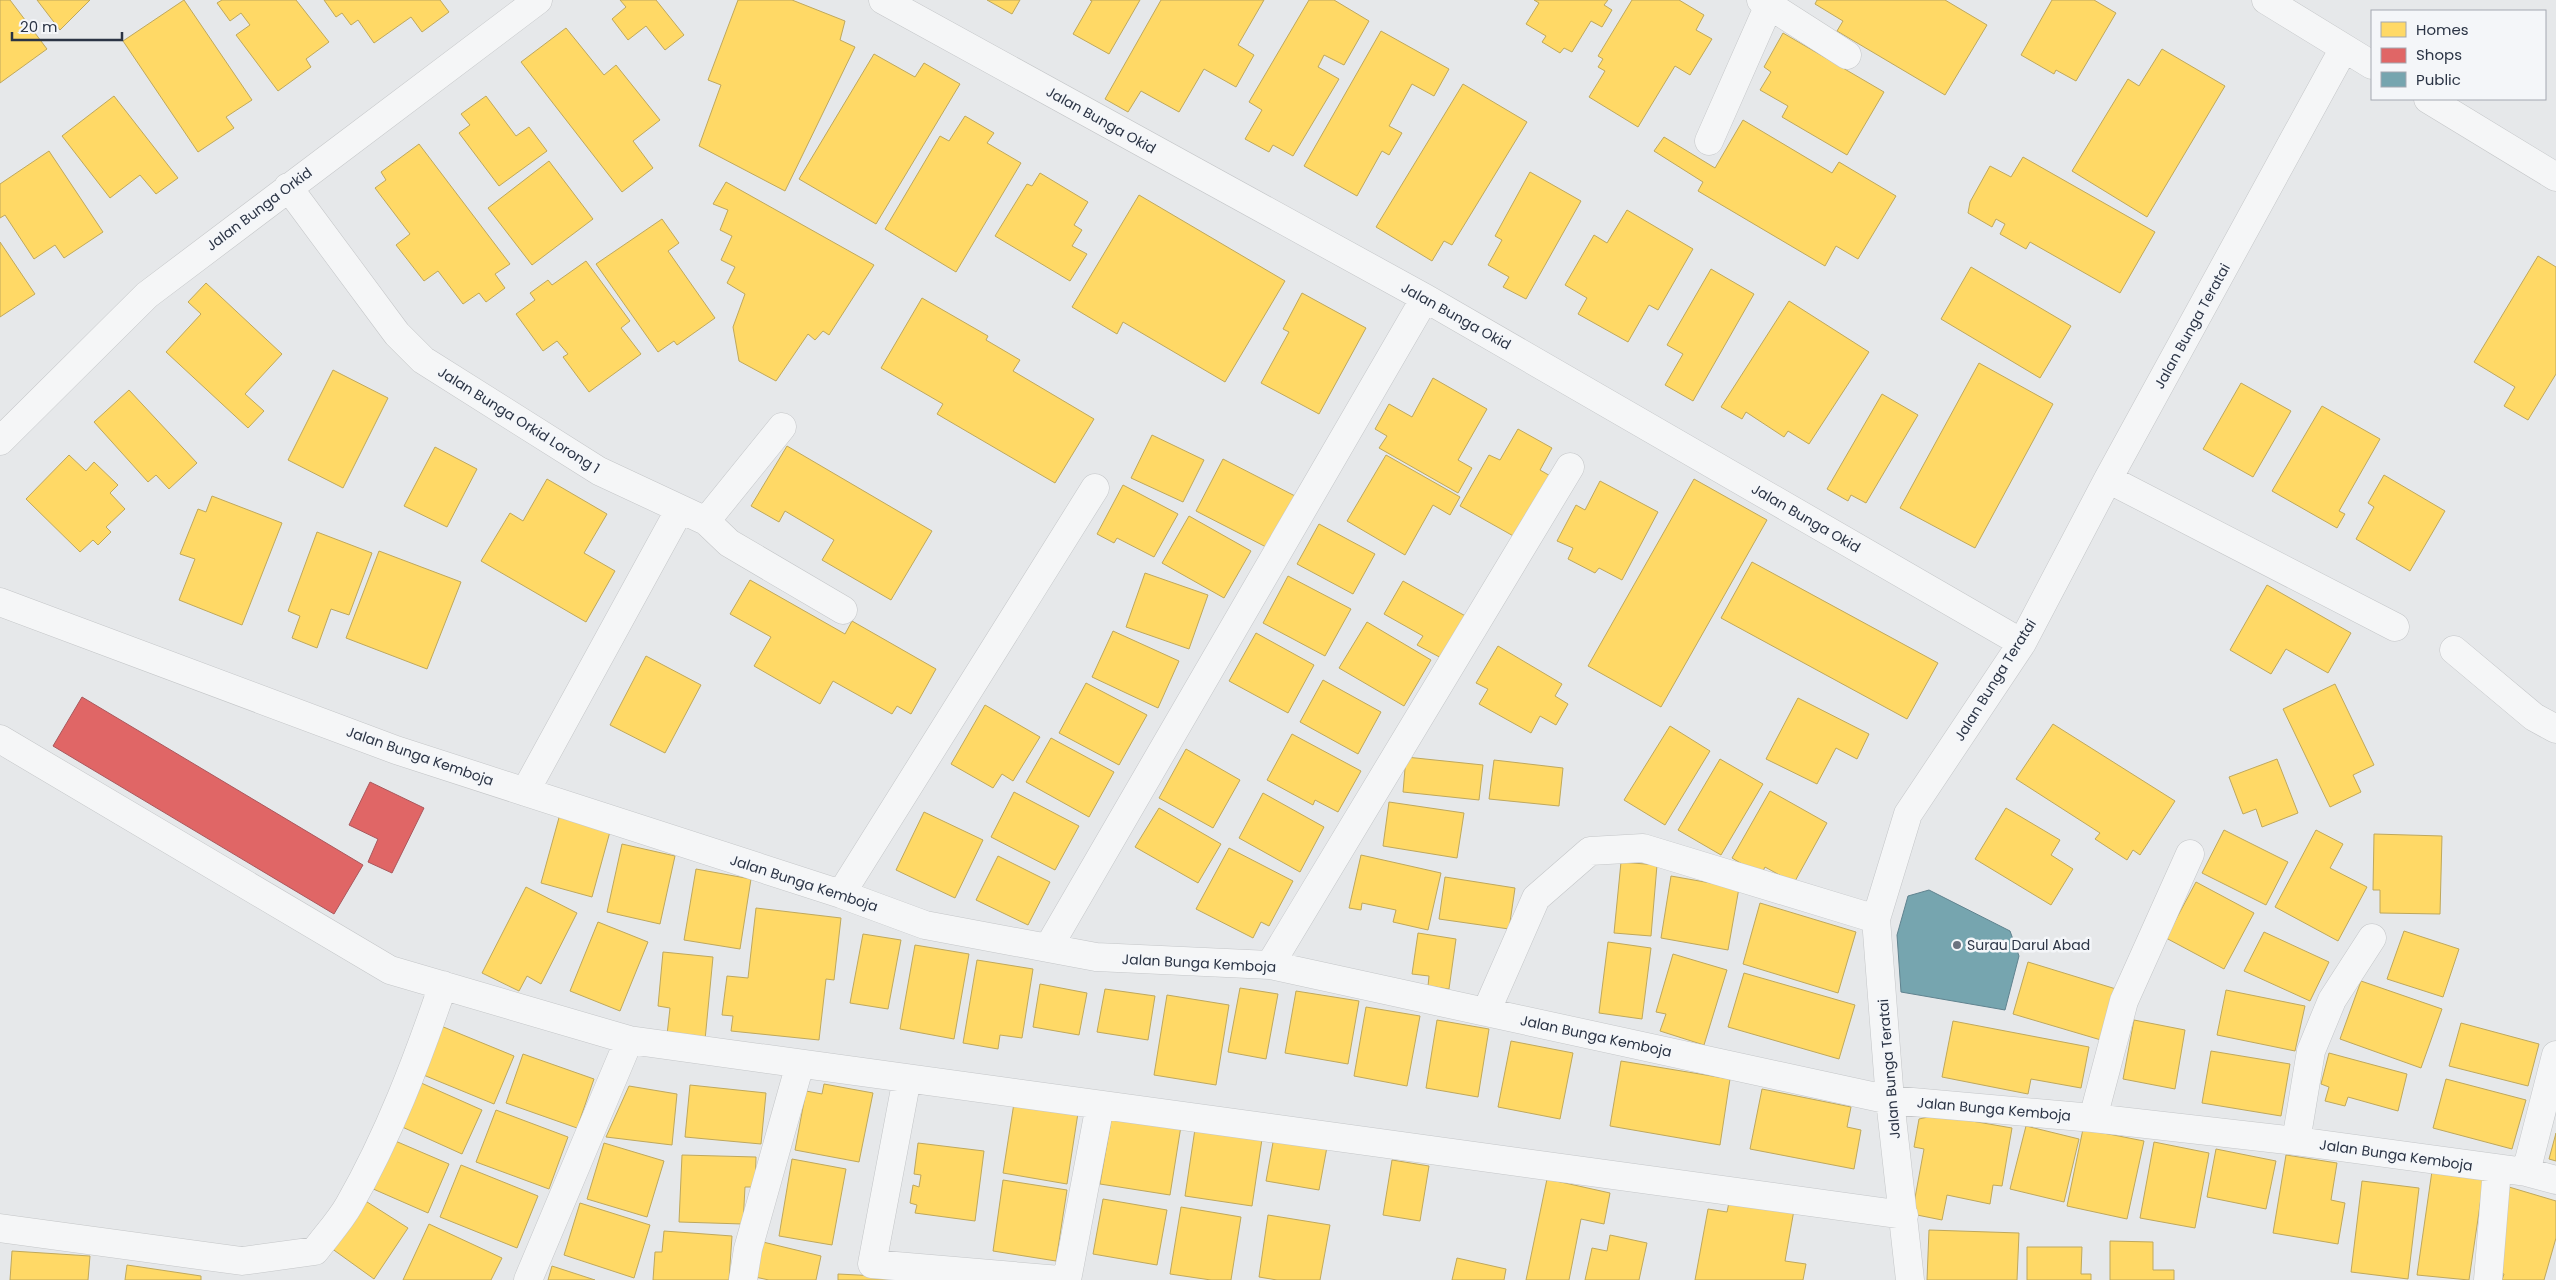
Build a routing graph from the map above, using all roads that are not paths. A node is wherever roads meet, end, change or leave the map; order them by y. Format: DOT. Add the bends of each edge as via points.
graph roads {
  1 [pos="538,0"];
  2 [pos="883,0"];
  3 [pos="2266,0"];
  4 [pos="1768,2"];
  5 [pos="2344,48"];
  6 [pos="1847,55"];
  7 [pos="2371,64"];
  8 [pos="2430,100"];
  9 [pos="1709,141"];
  10 [pos="2556,177"];
  11 [pos="288,187"];
  12 [pos="1425,298"];
  13 [pos="782,427"];
  14 [pos="0,441"];
  15 [pos="1570,467"];
  16 [pos="2108,480"];
  17 [pos="1095,488"];
  18 [pos="680,509"];
  19 [pos="706,520"];
  20 [pos="0,602"];
  21 [pos="843,610"];
  22 [pos="2395,627"];
  23 [pos="2022,643"];
  24 [pos="2454,650"];
  25 [pos="2556,730"];
  26 [pos="0,739"];
  27 [pos="525,792"];
  28 [pos="2190,854"];
  29 [pos="841,894"];
  30 [pos="1876,918"];
  31 [pos="2372,938"];
  32 [pos="1048,948"];
  33 [pos="1270,965"];
  34 [pos="442,985"];
  35 [pos="1486,1012"];
  36 [pos="629,1040"];
  37 [pos="2556,1055"];
  38 [pos="800,1064"];
  39 [pos="907,1078"];
  40 [pos="1890,1100"];
  41 [pos="1100,1105"];
  42 [pos="2093,1118"];
  43 [pos="2296,1141"];
  44 [pos="2497,1169"];
  45 [pos="2526,1172"];
  46 [pos="2556,1180"];
  47 [pos="1904,1215"];
  48 [pos="0,1228"];
  49 [pos="528,1280"];
  50 [pos="743,1280"];
  51 [pos="1060,1280"];
  52 [pos="1067,1280"];
  53 [pos="1910,1280"];
  54 [pos="2488,1280"];
  1 -- 11 [label="street, Jalan Bunga Orkid"];
  2 -- 12 [label="street, Jalan Bunga Okid"];
  3 -- 5 [label="street"];
  4 -- 6 [label="street"];
  4 -- 9 [label="street"];
  5 -- 7 [label="street"];
  5 -- 16 [label="street, Jalan Bunga Teratai"];
  8 -- 10 [label="street"];
  11 -- 14 [label="street, Jalan Bunga Orkid" via="147,295"];
  11 -- 18 [label="street, Jalan Bunga Orkid Lorong 1" via="397,334 423,360 599,471"];
  12 -- 23 [label="street, Jalan Bunga Okid"];
  12 -- 32 [label="street"];
  13 -- 19 [label="street"];
  15 -- 33 [label="street"];
  16 -- 22 [label="street"];
  16 -- 23 [label="street, Jalan Bunga Teratai"];
  17 -- 29 [label="street"];
  18 -- 19 [label="street, Jalan Bunga Orkid Lorong 1"];
  18 -- 27 [label="street"];
  19 -- 21 [label="street" via="729,544"];
  20 -- 27 [label="street, Jalan Bunga Kemboja" via="396,750"];
  23 -- 30 [label="street, Jalan Bunga Teratai" via="1908,814"];
  24 -- 25 [label="street" via="2534,717"];
  26 -- 34 [label="street" via="390,970"];
  27 -- 29 [label="street, Jalan Bunga Kemboja"];
  28 -- 42 [label="street" via="2124,1001"];
  29 -- 32 [label="street, Jalan Bunga Kemboja" via="925,925"];
  30 -- 35 [label="street" via="1643,848 1590,851 1536,898"];
  30 -- 40 [label="street, Jalan Bunga Teratai"];
  31 -- 43 [label="street" via="2332,1000 2311,1051"];
  32 -- 33 [label="street, Jalan Bunga Kemboja" via="1096,957"];
  33 -- 35 [label="street, Jalan Bunga Kemboja"];
  34 -- 36 [label="street"];
  34 -- 48 [label="street" via="412,1074 379,1147 348,1207 315,1251 242,1261"];
  35 -- 40 [label="street, Jalan Bunga Kemboja"];
  36 -- 38 [label="street"];
  36 -- 49 [label="street"];
  37 -- 45 [label="street"];
  38 -- 39 [label="street"];
  38 -- 50 [label="street" via="748,1249"];
  39 -- 41 [label="street"];
  39 -- 51 [label="street" via="872,1264"];
  40 -- 42 [label="street, Jalan Bunga Kemboja"];
  40 -- 47 [label="street, Jalan Bunga Teratai"];
  41 -- 47 [label="street"];
  41 -- 52 [label="street"];
  42 -- 43 [label="street, Jalan Bunga Kemboja"];
  43 -- 44 [label="street, Jalan Bunga Kemboja"];
  44 -- 45 [label="street, Jalan Bunga Kemboja"];
  44 -- 54 [label="street"];
  45 -- 46 [label="street, Jalan Bunga Kemboja"];
  47 -- 53 [label="street, Jalan Bunga Teratai"];
}
